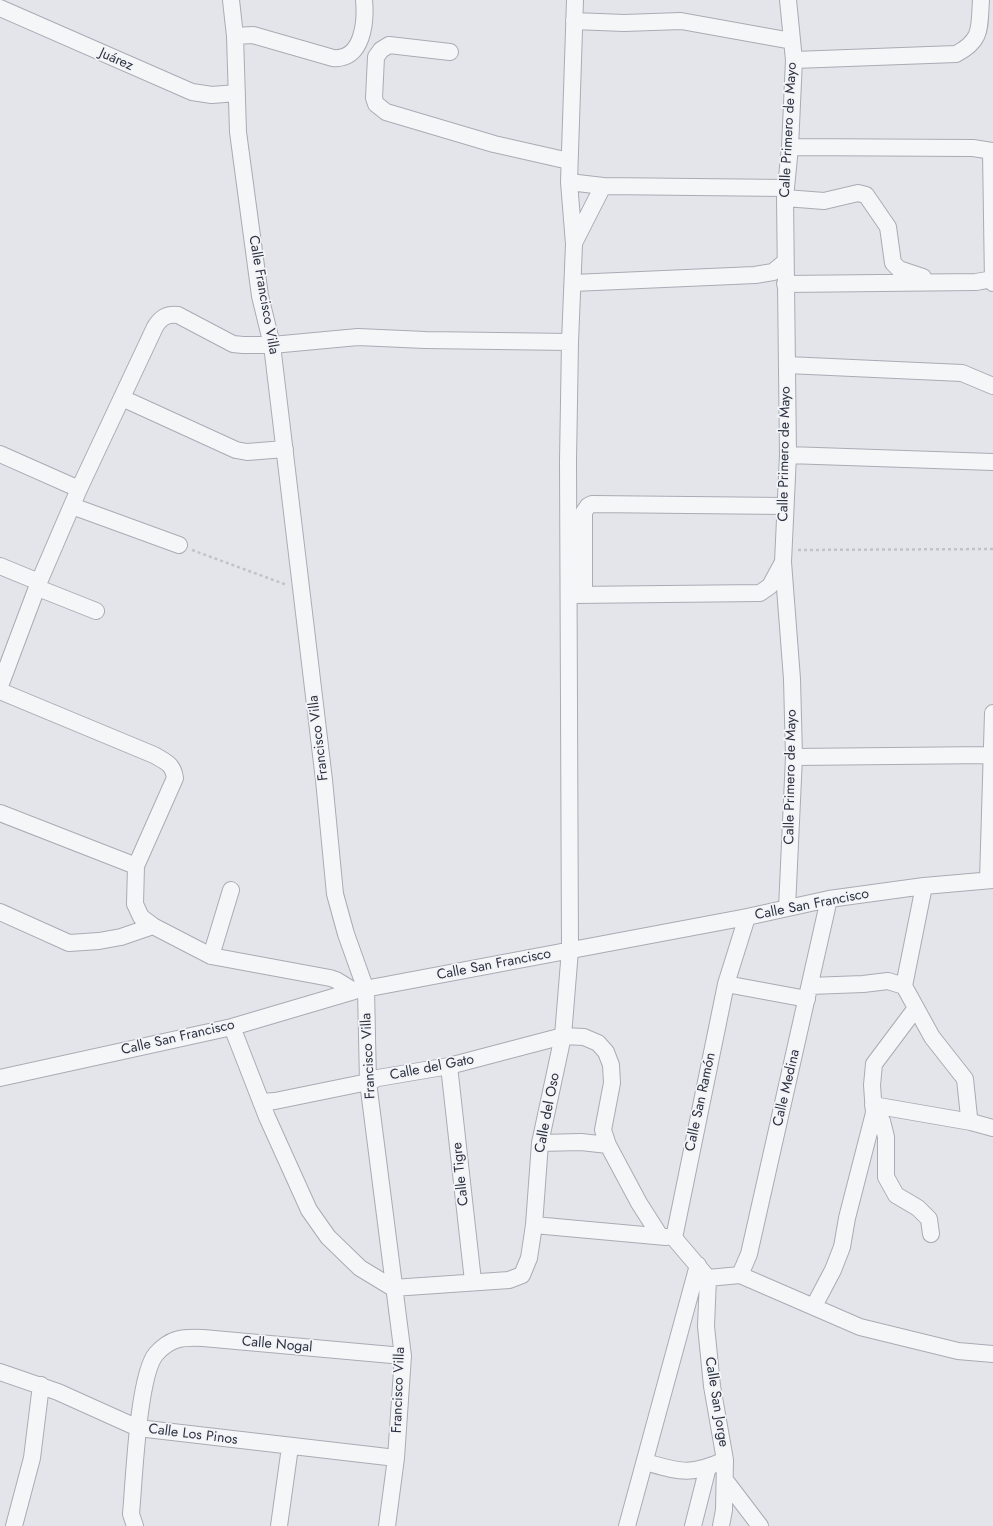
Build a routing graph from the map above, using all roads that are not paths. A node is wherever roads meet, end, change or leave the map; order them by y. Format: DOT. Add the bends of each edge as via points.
graph roads {
  1 [pos="231,0"];
  2 [pos="364,0"];
  3 [pos="575,0"];
  4 [pos="788,0"];
  5 [pos="981,0"];
  6 [pos="0,8"];
  7 [pos="574,21"];
  8 [pos="235,36"];
  9 [pos="792,41"];
  10 [pos="450,52"];
  11 [pos="794,60"];
  12 [pos="237,93"];
  13 [pos="790,147"];
  14 [pos="992,151"];
  15 [pos="569,161"];
  16 [pos="569,182"];
  17 [pos="603,186"];
  18 [pos="785,193"];
  19 [pos="574,244"];
  20 [pos="785,262"];
  21 [pos="993,279"];
  22 [pos="573,283"];
  23 [pos="930,283"];
  24 [pos="993,283"];
  25 [pos="786,284"];
  26 [pos="570,342"];
  27 [pos="272,345"];
  28 [pos="787,365"];
  29 [pos="993,386"];
  30 [pos="122,398"];
  31 [pos="285,449"];
  32 [pos="0,454"];
  33 [pos="788,455"];
  34 [pos="993,462"];
  35 [pos="79,489"];
  36 [pos="72,506"];
  37 [pos="785,506"];
  38 [pos="179,545"];
  39 [pos="783,556"];
  40 [pos="0,566"];
  41 [pos="39,585"];
  42 [pos="301,590"];
  43 [pos="577,595"];
  44 [pos="96,611"];
  45 [pos="0,686"];
  46 [pos="0,691"];
  47 [pos="993,713"];
  48 [pos="990,754"];
  49 [pos="794,757"];
  50 [pos="0,813"];
  51 [pos="136,866"];
  52 [pos="990,880"];
  53 [pos="924,886"];
  54 [pos="231,890"];
  55 [pos="829,899"];
  56 [pos="787,908"];
  57 [pos="0,912"];
  58 [pos="747,918"];
  59 [pos="153,926"];
  60 [pos="570,950"];
  61 [pos="211,956"];
  62 [pos="726,984"];
  63 [pos="904,986"];
  64 [pos="360,991"];
  65 [pos="808,992"];
  66 [pos="916,1008"];
  67 [pos="232,1026"];
  68 [pos="563,1036"];
  69 [pos="449,1066"];
  70 [pos="0,1078"];
  71 [pos="368,1082"];
  72 [pos="261,1102"];
  73 [pos="873,1109"];
  74 [pos="971,1122"];
  75 [pos="993,1128"];
  76 [pos="540,1143"];
  77 [pos="608,1145"];
  78 [pos="534,1225"];
  79 [pos="931,1234"];
  80 [pos="667,1237"];
  81 [pos="698,1265"];
  82 [pos="740,1275"];
  83 [pos="708,1278"];
  84 [pos="473,1282"];
  85 [pos="393,1288"];
  86 [pos="690,1294"];
  87 [pos="707,1299"];
  88 [pos="814,1306"];
  89 [pos="993,1354"];
  90 [pos="403,1356"];
  91 [pos="0,1372"];
  92 [pos="41,1385"];
  93 [pos="138,1428"];
  94 [pos="290,1447"];
  95 [pos="396,1458"];
  96 [pos="725,1460"];
  97 [pos="645,1462"];
  98 [pos="708,1467"];
  99 [pos="725,1480"];
  100 [pos="14,1526"];
  101 [pos="136,1526"];
  102 [pos="280,1526"];
  103 [pos="387,1526"];
  104 [pos="627,1526"];
  105 [pos="692,1526"];
  106 [pos="721,1526"];
  107 [pos="760,1526"];
  1 -- 8 [label="street, Calle Francisco Villa"];
  2 -- 8 [label="street" via="364,26 360,40 354,50 343,58 333,58 254,35"];
  3 -- 7 [label="street"];
  4 -- 9 [label="street, Calle Primero de Mayo"];
  5 -- 11 [label="street" via="977,37 969,47 956,54"];
  6 -- 12 [label="street, Juárez" via="192,92 212,95"];
  7 -- 9 [label="street" via="624,24 680,21"];
  7 -- 15 [label="street"];
  8 -- 12 [label="street, Calle Francisco Villa"];
  9 -- 11 [label="street, Calle Primero de Mayo"];
  10 -- 15 [label="street" via="389,45 381,50 376,56 376,104 386,112 486,142"];
  11 -- 13 [label="street, Calle Primero de Mayo"];
  12 -- 27 [label="street, Calle Francisco Villa" via="238,132 260,296"];
  13 -- 14 [label="street" via="973,148"];
  13 -- 18 [label="street, Calle Primero de Mayo"];
  14 -- 21 [label="street"];
  15 -- 16 [label="street"];
  16 -- 17 [label="street"];
  16 -- 19 [label="street"];
  17 -- 18 [label="street"];
  17 -- 19 [label="street"];
  18 -- 20 [label="street, Calle Primero de Mayo"];
  18 -- 23 [label="street" via="824,201 858,193 866,195 888,227 893,263 899,269 922,276"];
  19 -- 22 [label="street"];
  20 -- 22 [label="street" via="773,272 755,275"];
  20 -- 25 [label="street, Calle Primero de Mayo"];
  21 -- 23 [label="street"];
  21 -- 24 [label="street"];
  22 -- 26 [label="street"];
  23 -- 25 [label="street"];
  25 -- 28 [label="street, Calle Primero de Mayo"];
  26 -- 27 [label="street" via="358,337"];
  26 -- 43 [label="street"];
  27 -- 30 [label="street" via="233,344 178,315 170,314 158,321"];
  27 -- 31 [label="street, Calle Francisco Villa"];
  28 -- 29 [label="street" via="962,373"];
  28 -- 33 [label="street, Calle Primero de Mayo"];
  30 -- 31 [label="street" via="236,450 247,452"];
  30 -- 35 [label="street"];
  31 -- 42 [label="street, Calle Francisco Villa"];
  32 -- 35 [label="street"];
  33 -- 34 [label="street"];
  33 -- 37 [label="street, Calle Primero de Mayo"];
  35 -- 36 [label="street"];
  36 -- 38 [label="street"];
  36 -- 41 [label="street"];
  37 -- 39 [label="street, Calle Primero de Mayo"];
  37 -- 43 [label="street" via="592,504 584,512"];
  39 -- 43 [label="street" via="770,586 760,592"];
  39 -- 49 [label="street, Calle Primero de Mayo" via="792,679"];
  40 -- 41 [label="street"];
  41 -- 44 [label="street"];
  41 -- 45 [label="street"];
  42 -- 64 [label="street, Francisco Villa" via="335,894"];
  43 -- 60 [label="street, Calle del Oso"];
  46 -- 51 [label="street" via="154,755 174,769 175,778"];
  47 -- 48 [label="street"];
  48 -- 49 [label="street"];
  48 -- 52 [label="street"];
  49 -- 56 [label="street, Calle Primero de Mayo"];
  50 -- 51 [label="street"];
  51 -- 59 [label="street" via="135,904 141,917"];
  52 -- 53 [label="street, Calle San Francisco"];
  53 -- 55 [label="street, Calle San Francisco"];
  53 -- 63 [label="street"];
  54 -- 61 [label="street"];
  55 -- 56 [label="street, Calle San Francisco"];
  55 -- 65 [label="street, Calle Medina"];
  56 -- 58 [label="street, Calle San Francisco"];
  57 -- 59 [label="street" via="69,943 122,937"];
  58 -- 60 [label="street, Calle San Francisco"];
  58 -- 62 [label="street, Calle San Ramón"];
  59 -- 61 [label="street"];
  60 -- 64 [label="street, Calle San Francisco"];
  60 -- 68 [label="street, Calle del Oso"];
  61 -- 64 [label="street" via="330,978"];
  62 -- 65 [label="street"];
  62 -- 80 [label="street, Calle San Ramón"];
  63 -- 65 [label="street" via="888,981"];
  63 -- 66 [label="street"];
  64 -- 67 [label="street, Calle San Francisco"];
  64 -- 71 [label="street, Francisco Villa"];
  65 -- 82 [label="street, Calle Medina" via="749,1254"];
  66 -- 73 [label="street" via="874,1064"];
  66 -- 74 [label="street" via="932,1037 965,1079"];
  67 -- 70 [label="street, Calle San Francisco"];
  67 -- 72 [label="street"];
  68 -- 69 [label="street, Calle del Gato"];
  68 -- 76 [label="street, Calle del Oso"];
  68 -- 77 [label="street, Calle del Gato" via="584,1037 598,1043 606,1052 611,1065 612,1083 603,1130"];
  69 -- 71 [label="street, Calle del Gato"];
  69 -- 84 [label="street, Calle Tigre"];
  71 -- 72 [label="street, Calle del Gato"];
  71 -- 85 [label="street, Francisco Villa"];
  72 -- 85 [label="street" via="310,1210 328,1236 360,1268"];
  73 -- 74 [label="street"];
  73 -- 79 [label="street" via="882,1121 886,1136 886,1177 896,1195 918,1208 929,1219"];
  73 -- 88 [label="street" via="842,1247"];
  74 -- 75 [label="street"];
  76 -- 77 [label="street" via="581,1142"];
  76 -- 78 [label="street, Calle del Oso"];
  77 -- 80 [label="street, Calle del Gato" via="640,1204"];
  78 -- 80 [label="street"];
  78 -- 84 [label="street, Calle del Oso" via="522,1275 509,1280"];
  80 -- 81 [label="street"];
  81 -- 83 [label="street"];
  81 -- 86 [label="street"];
  82 -- 83 [label="street"];
  82 -- 88 [label="street"];
  83 -- 87 [label="street, Calle San Jorge"];
  84 -- 85 [label="street"];
  85 -- 90 [label="street, Francisco Villa"];
  86 -- 87 [label="street"];
  86 -- 97 [label="street"];
  87 -- 96 [label="street, Calle San Jorge" via="706,1326 712,1386"];
  88 -- 89 [label="street" via="872,1331 958,1351"];
  90 -- 93 [label="street, Calle Nogal" via="174,1339 155,1354 149,1364"];
  90 -- 95 [label="street, Francisco Villa"];
  91 -- 92 [label="street, Calle Los Pinos"];
  92 -- 93 [label="street, Calle Los Pinos"];
  92 -- 100 [label="street" via="32,1458"];
  93 -- 94 [label="street, Calle Los Pinos"];
  93 -- 101 [label="street" via="131,1514"];
  94 -- 95 [label="street, Calle Los Pinos"];
  94 -- 102 [label="street"];
  95 -- 103 [label="street, Francisco Villa"];
  96 -- 98 [label="street"];
  96 -- 99 [label="street, Calle San Jorge"];
  97 -- 98 [label="street" via="681,1472"];
  97 -- 104 [label="street"];
  98 -- 105 [label="street"];
  99 -- 106 [label="street, Calle San Jorge"];
  99 -- 107 [label="street"];
}
